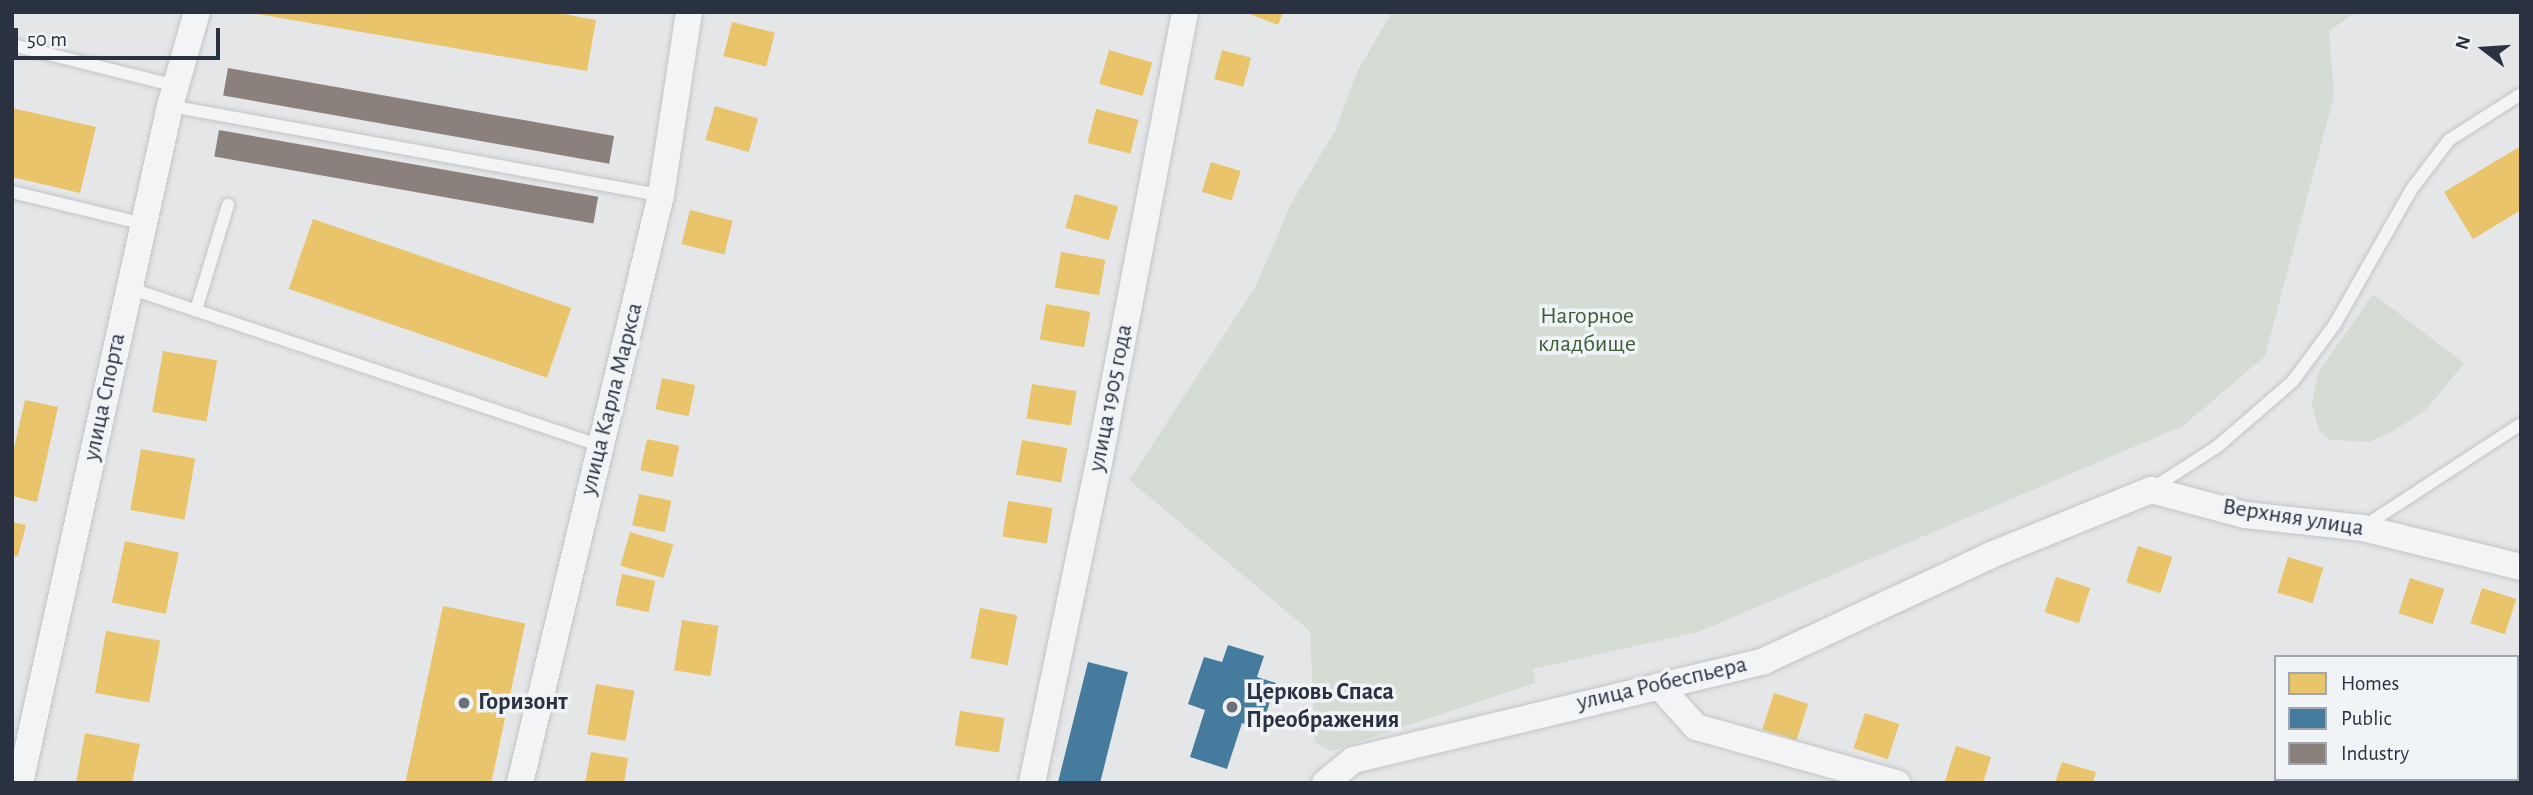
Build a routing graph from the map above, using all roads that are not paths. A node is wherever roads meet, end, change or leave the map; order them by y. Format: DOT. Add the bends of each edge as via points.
graph roads {
  1 [pos="197,12"];
  2 [pos="689,12"];
  3 [pos="1185,12"];
  4 [pos="12,45"];
  5 [pos="2521,94"];
  6 [pos="173,96"];
  7 [pos="12,192"];
  8 [pos="661,195"];
  9 [pos="228,205"];
  10 [pos="144,224"];
  11 [pos="130,288"];
  12 [pos="196,310"];
  13 [pos="2521,424"];
  14 [pos="601,446"];
  15 [pos="2151,489"];
  16 [pos="2362,528"];
  17 [pos="2521,567"];
  18 [pos="1659,686"];
  19 [pos="20,783"];
  20 [pos="520,783"];
  21 [pos="1032,783"];
  22 [pos="1325,783"];
  23 [pos="1897,783"];
  1 -- 6 [label="street, улица Спорта"];
  2 -- 8 [label="street, улица Карла Маркса"];
  3 -- 21 [label="street, улица 1905 года"];
  4 -- 6 [label="lane"];
  5 -- 15 [label="lane" via="2449,140 2411,190 2335,324 2293,381 2217,446"];
  6 -- 8 [label="lane"];
  6 -- 10 [label="street, улица Спорта"];
  7 -- 10 [label="lane"];
  8 -- 14 [label="street, улица Карла Маркса"];
  9 -- 12 [label="lane"];
  10 -- 11 [label="street, улица Спорта"];
  11 -- 12 [label="lane"];
  11 -- 19 [label="street, улица Спорта"];
  12 -- 14 [label="lane"];
  13 -- 16 [label="lane"];
  14 -- 20 [label="street, улица Карла Маркса"];
  15 -- 16 [label="street, Верхняя улица" via="2245,515"];
  15 -- 18 [label="street, улица Робеспьера" via="1991,555 1764,661"];
  16 -- 17 [label="street, Верхняя улица"];
  18 -- 22 [label="street, улица Робеспьера" via="1353,760"];
  18 -- 23 [label="street" via="1696,727"];
}
